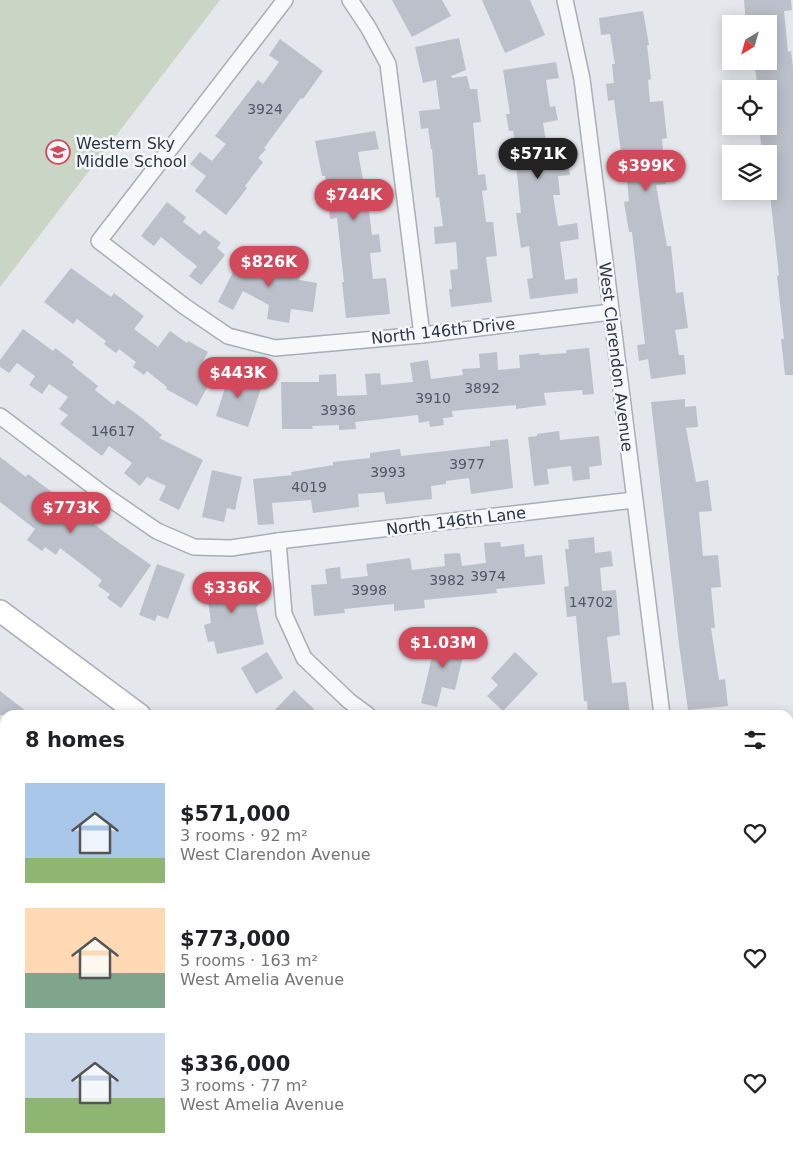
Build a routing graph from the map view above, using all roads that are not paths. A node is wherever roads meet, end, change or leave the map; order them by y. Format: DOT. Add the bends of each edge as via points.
graph roads {
  1 [pos="285,0"];
  2 [pos="350,0"];
  3 [pos="565,0"];
  4 [pos="611,312"];
  5 [pos="422,334"];
  6 [pos="0,416"];
  7 [pos="634,500"];
  8 [pos="278,541"];
  9 [pos="0,610"];
  10 [pos="133,710"];
  11 [pos="361,710"];
  12 [pos="661,710"];
  1 -- 5 [label="street, North 146th Drive" via="100,241 228,336 275,348"];
  2 -- 5 [label="street" via="388,64"];
  3 -- 4 [label="street, West Clarendon Avenue" via="582,79"];
  4 -- 5 [label="street, North 146th Drive"];
  4 -- 7 [label="street, West Clarendon Avenue"];
  6 -- 8 [label="street, North 146th Lane" via="157,531 194,547 231,548"];
  7 -- 8 [label="street, North 146th Lane"];
  7 -- 12 [label="street, West Clarendon Avenue"];
  8 -- 11 [label="street" via="284,614 304,658"];
  9 -- 10 [label="street"];
}
